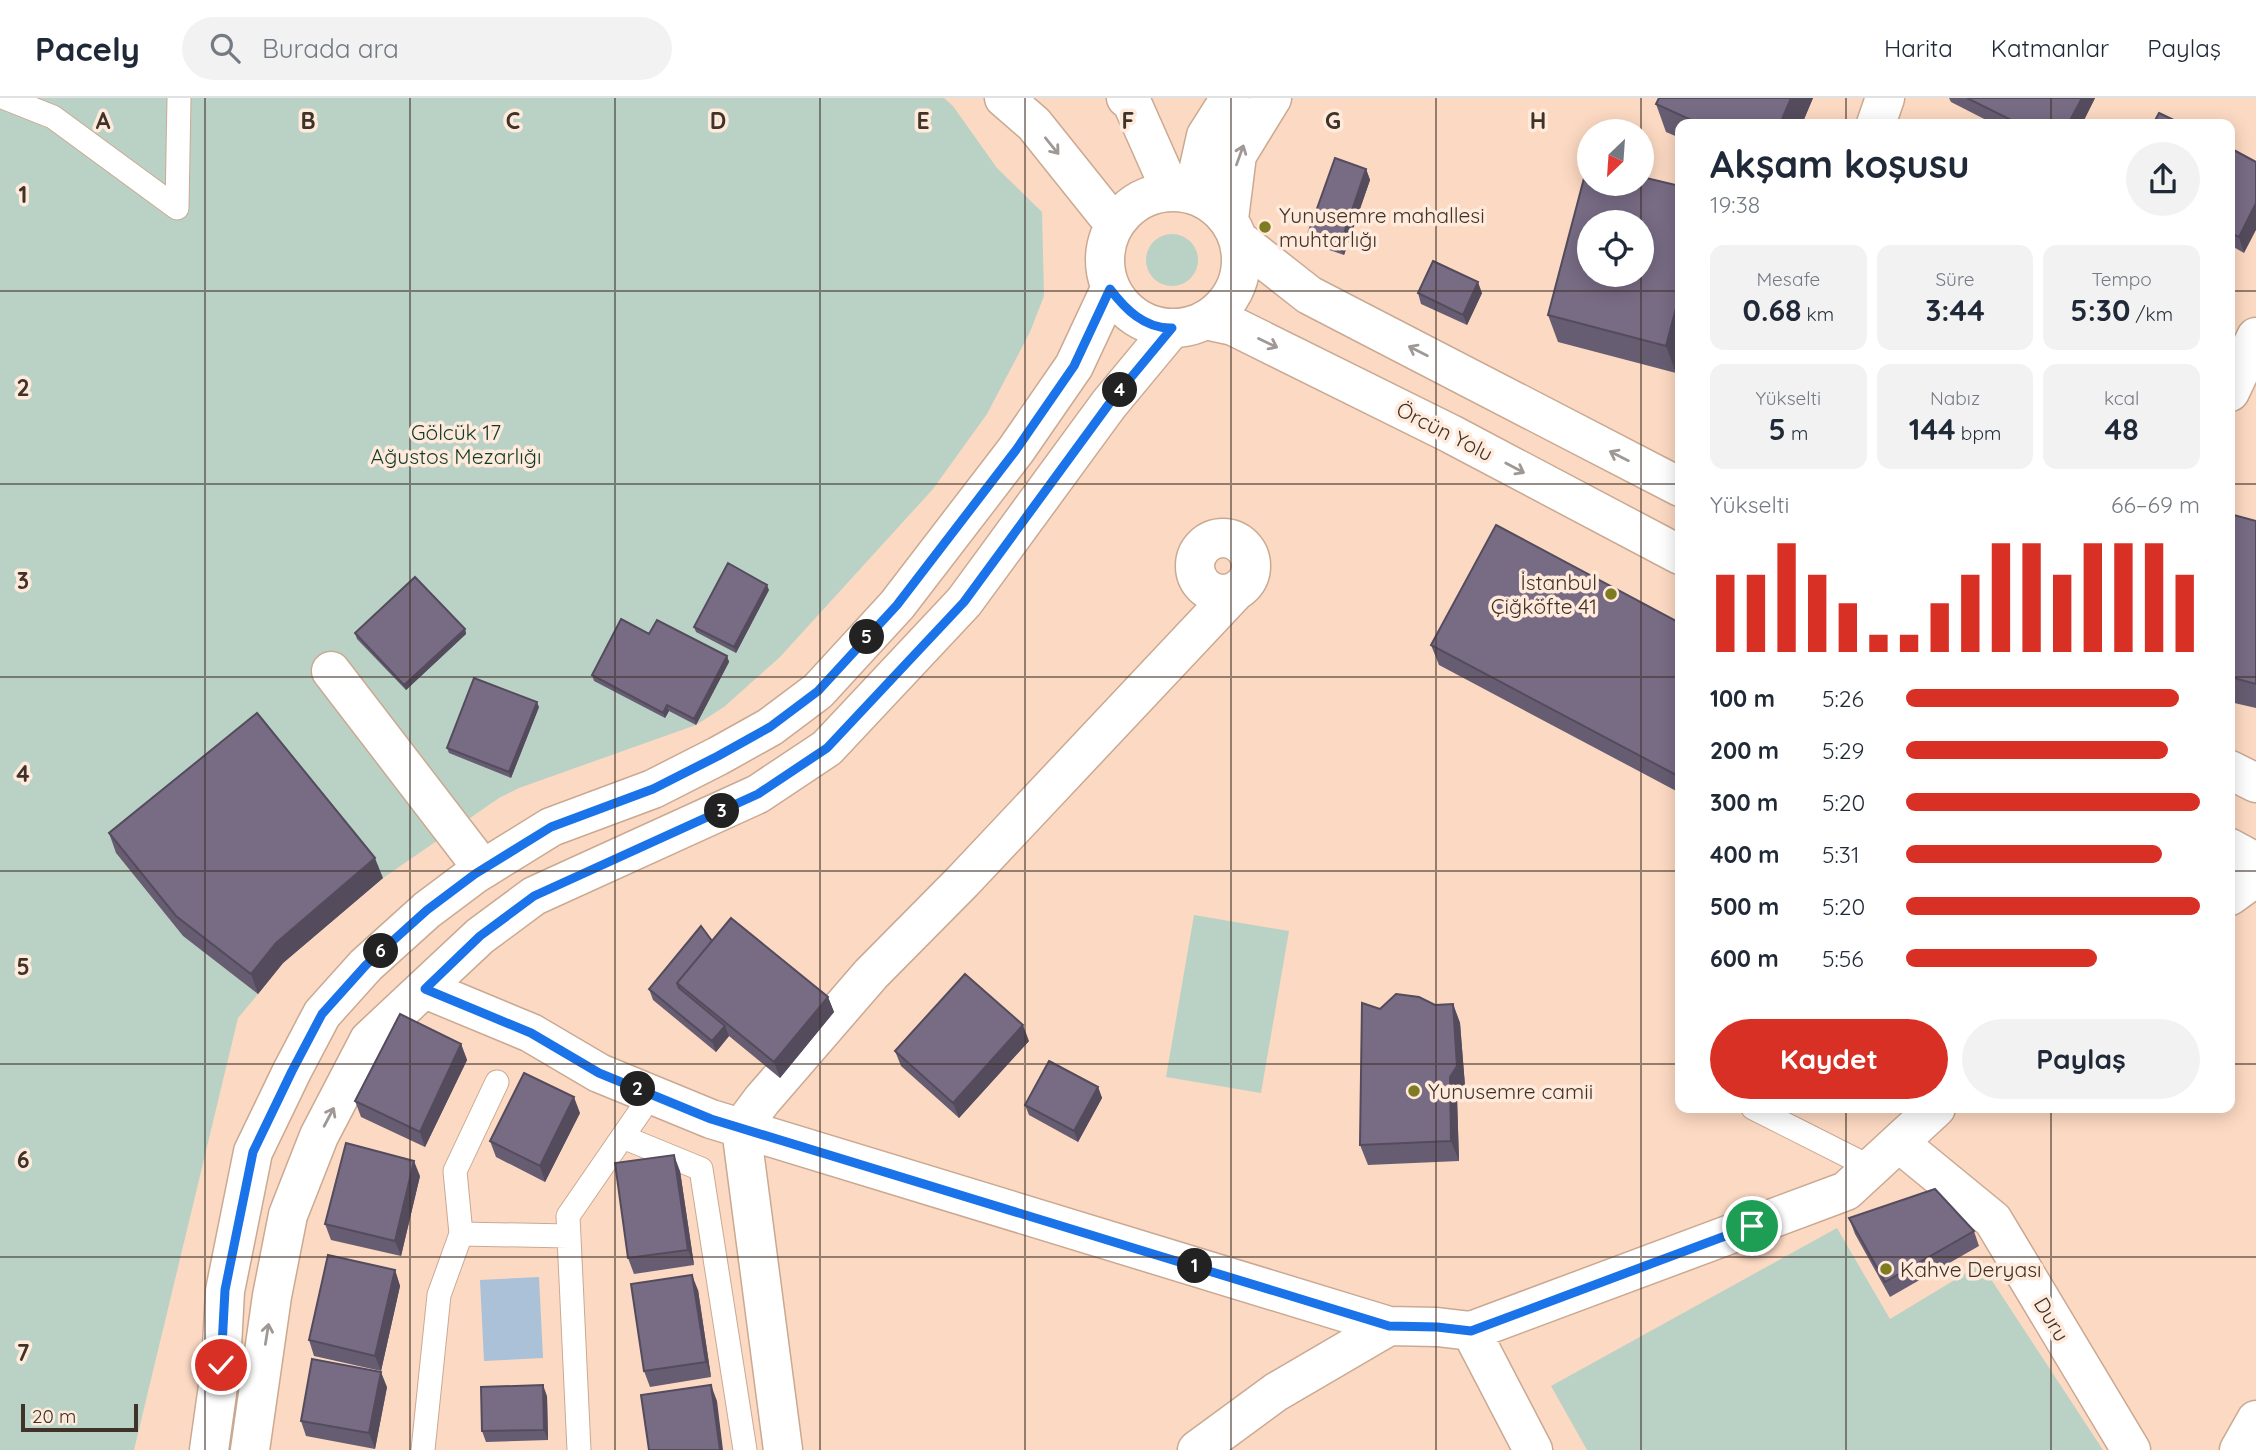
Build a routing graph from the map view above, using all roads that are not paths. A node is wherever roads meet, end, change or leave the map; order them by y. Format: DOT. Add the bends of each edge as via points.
graph roads {
  1 [pos="5,98"];
  2 [pos="179,98"];
  3 [pos="1004,98"];
  4 [pos="1126,98"];
  5 [pos="1230,98"];
  6 [pos="1272,98"];
  7 [pos="1885,98"];
  8 [pos="1878,119"];
  9 [pos="1182,192"];
  10 [pos="1114,224"];
  11 [pos="1234,229"];
  12 [pos="1110,289"];
  13 [pos="1188,324"];
  14 [pos="2256,337"];
  15 [pos="2235,381"];
  16 [pos="1675,484"];
  17 [pos="1675,552"];
  18 [pos="1235,592"];
  19 [pos="331,671"];
  20 [pos="2235,772"];
  21 [pos="2256,783"];
  22 [pos="2235,851"];
  23 [pos="2256,862"];
  24 [pos="483,869"];
  25 [pos="2256,877"];
  26 [pos="2235,892"];
  27 [pos="425,989"];
  28 [pos="497,1082"];
  29 [pos="652,1094"];
  30 [pos="1767,1113"];
  31 [pos="1931,1113"];
  32 [pos="741,1128"];
  33 [pos="622,1137"];
  34 [pos="1885,1155"];
  35 [pos="461,1234"];
  36 [pos="569,1236"];
  37 [pos="1389,1326"];
  38 [pos="1471,1331"];
  39 [pos="2256,1420"];
  40 [pos="209,1450"];
  41 [pos="250,1450"];
  42 [pos="423,1450"];
  43 [pos="579,1450"];
  44 [pos="746,1450"];
  45 [pos="783,1450"];
  46 [pos="1197,1450"];
  47 [pos="1533,1450"];
  48 [pos="2131,1450"];
  49 [pos="2239,1450"];
  1 -- 2 [label="lane" via="53,117 177,208"];
  3 -- 10 [label="main road, one-way" via="1034,124"];
  4 -- 9 [label="main road"];
  5 -- 9 [label="main road" via="1206,136"];
  11 -- 6 [label="main road, one-way" via="1237,155"];
  7 -- 8 [label="main road"];
  9 -- 10 [label="main road" via="1148,195 1129,206"];
  9 -- 11 [label="main road" via="1213,204"];
  10 -- 12 [label="main road" via="1106,244"];
  11 -- 13 [label="main road" via="1242,262 1237,285 1226,304"];
  16 -- 11 [label="main road, one-way" via="1309,295"];
  12 -- 13 [label="main road" via="1142,321 1164,328"];
  12 -- 24 [label="main road" via="1074,366 1016,450 897,605 818,691 770,727 718,756 653,789 551,827"];
  13 -- 17 [label="main road, Örcün Yolu, one-way" via="1233,326"];
  13 -- 27 [label="main road" via="1109,404 964,602 827,748 758,794 534,896 480,936"];
  14 -- 15 [label="main road"];
  18 -- 32 [label="main road" via="871,974"];
  19 -- 24 [label="main road"];
  20 -- 21 [label="main road"];
  22 -- 23 [label="main road"];
  24 -- 40 [label="main road" via="427,910 366,965 322,1014 253,1152 225,1290"];
  25 -- 26 [label="main road"];
  27 -- 29 [label="main road" via="531,1033 599,1073"];
  41 -- 27 [label="main road, one-way" via="288,1215 319,1136 369,1040"];
  28 -- 35 [label="lane" via="456,1171"];
  29 -- 32 [label="main road"];
  29 -- 33 [label="lane"];
  30 -- 34 [label="lane"];
  31 -- 34 [label="main road"];
  32 -- 37 [label="main road"];
  32 -- 45 [label="main road"];
  33 -- 36 [label="lane" via="568,1216"];
  33 -- 44 [label="lane" via="701,1169"];
  34 -- 38 [label="main road" via="1846,1191"];
  34 -- 48 [label="main road, Duru" via="1993,1220"];
  35 -- 36 [label="lane"];
  35 -- 42 [label="lane" via="439,1295"];
  36 -- 43 [label="lane"];
  37 -- 38 [label="main road"];
  37 -- 46 [label="main road" via="1276,1392"];
  38 -- 47 [label="main road"];
  39 -- 49 [label="main road"];
}
